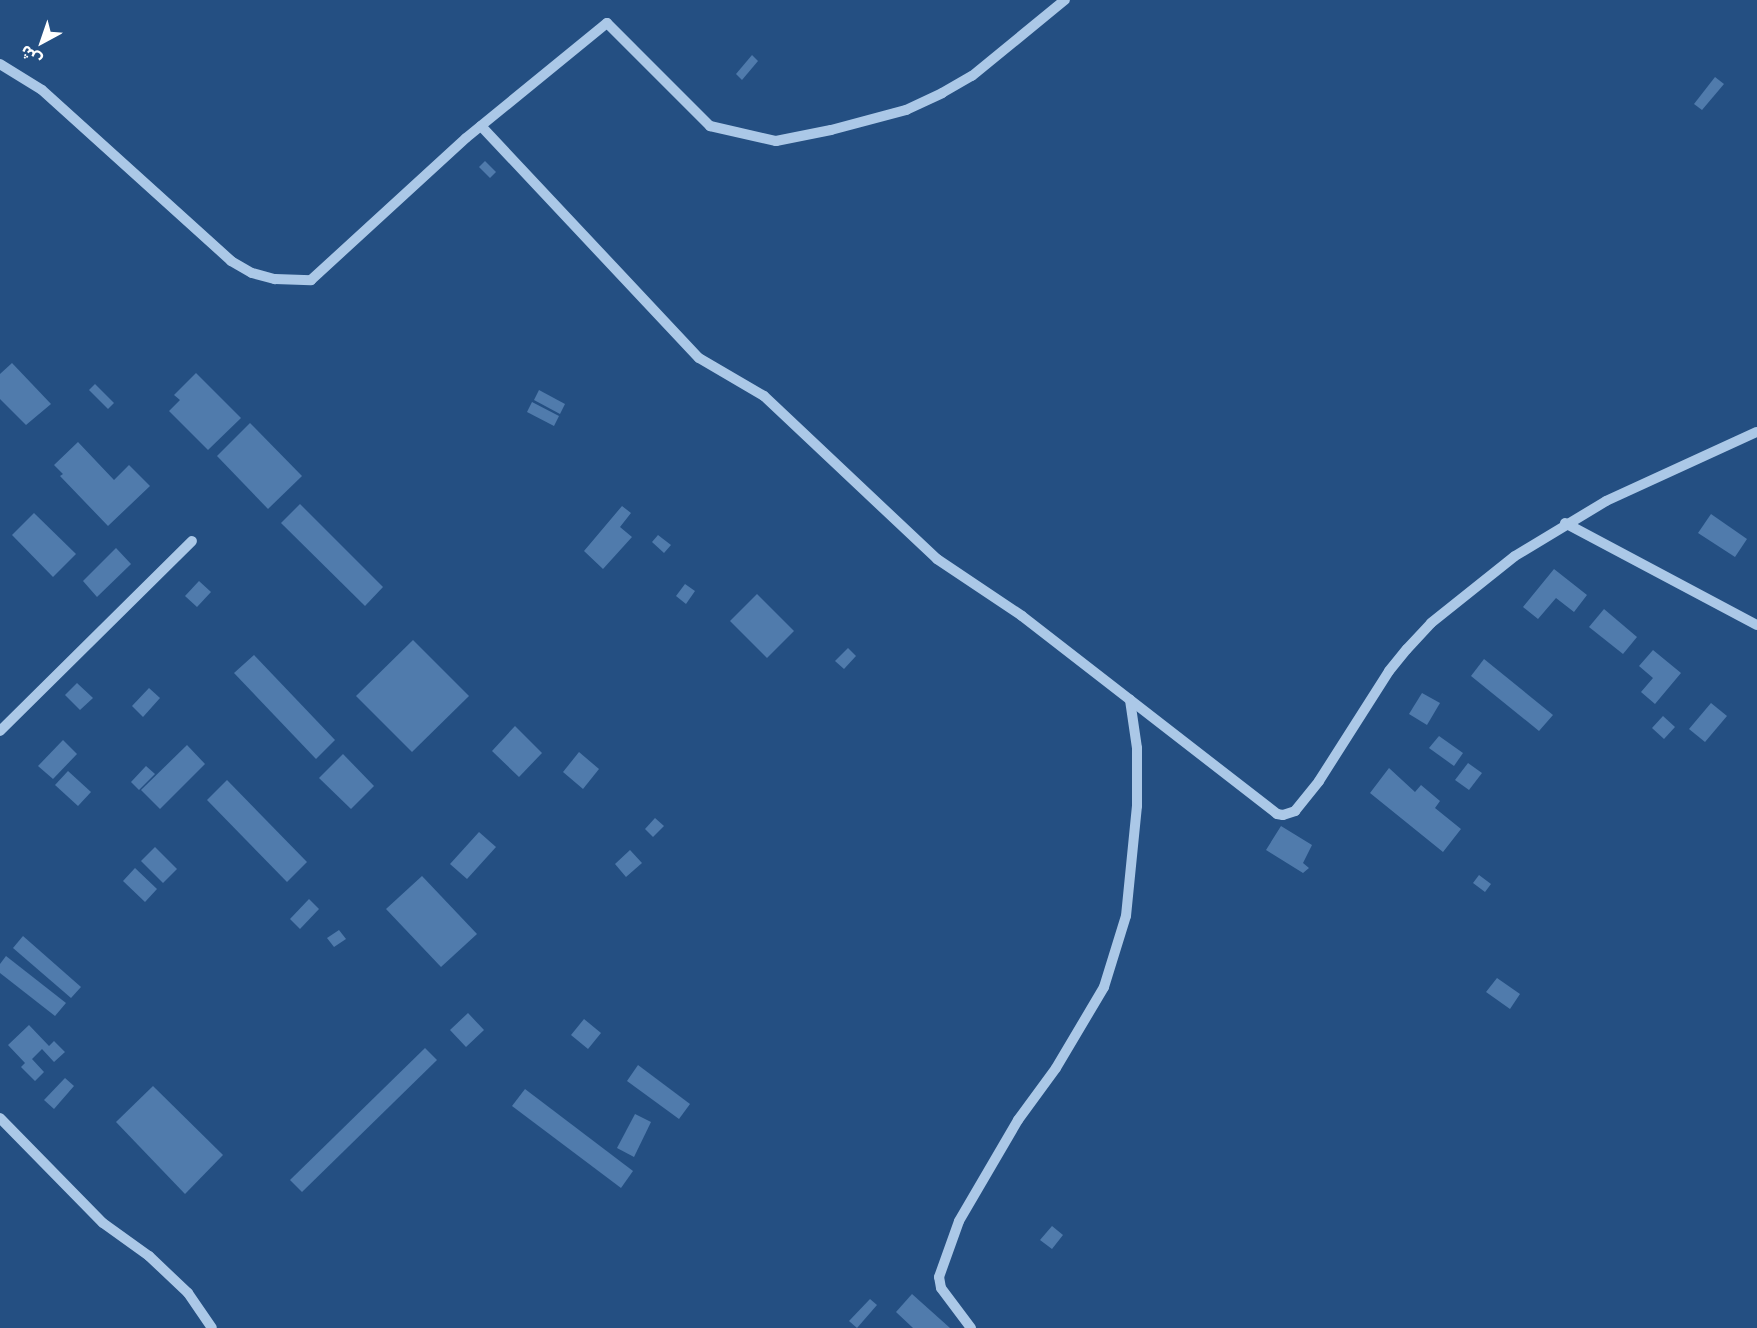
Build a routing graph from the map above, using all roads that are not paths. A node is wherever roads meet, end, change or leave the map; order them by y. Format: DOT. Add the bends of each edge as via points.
graph roads {
  1 [pos="1065,0"];
  2 [pos="0,64"];
  3 [pos="481,126"];
  4 [pos="1757,432"];
  5 [pos="1565,523"];
  6 [pos="192,541"];
  7 [pos="1757,625"];
  8 [pos="1130,700"];
  9 [pos="0,731"];
  10 [pos="0,1118"];
  11 [pos="212,1328"];
  12 [pos="971,1328"];
  1 -- 3 [label="street" via="972,76 942,93 906,110 831,130 776,141 710,126 607,23"];
  2 -- 3 [label="street" via="42,90 231,261 252,273 275,279 311,280"];
  3 -- 8 [label="street" via="699,358 764,396 937,559 1022,616"];
  4 -- 5 [label="street"];
  5 -- 7 [label="street"];
  5 -- 8 [label="street" via="1515,556 1431,623 1389,671 1319,781 1289,814 1270,811"];
  6 -- 9 [label="street"];
  8 -- 12 [label="street" via="1137,748 1137,806 1126,916 1104,987 1056,1068 1018,1120 959,1221 939,1277 941,1288"];
  10 -- 11 [label="street" via="102,1223 149,1256 188,1293"];
}
